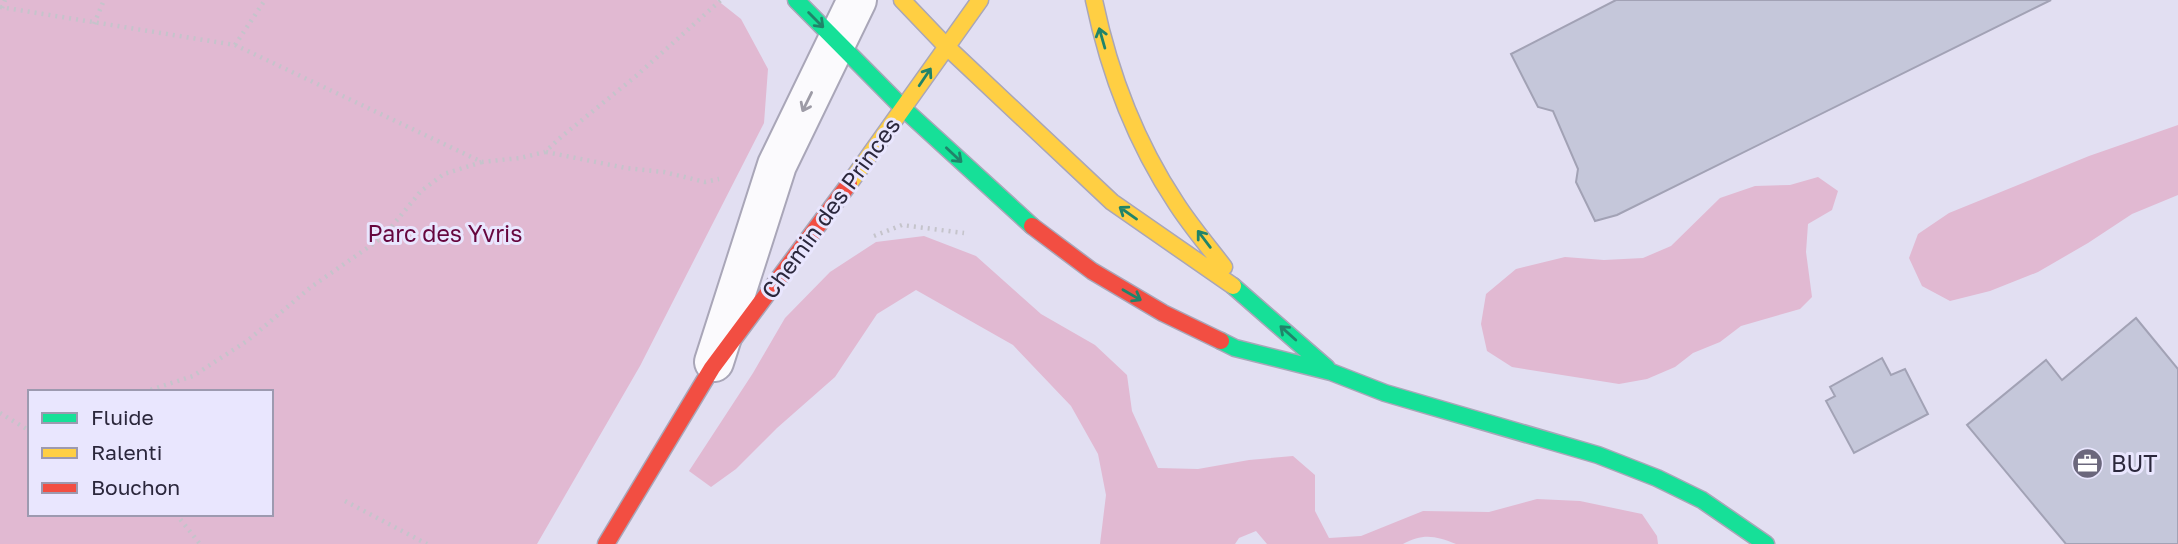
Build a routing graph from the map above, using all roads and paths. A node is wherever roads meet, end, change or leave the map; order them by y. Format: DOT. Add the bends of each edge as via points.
graph roads {
  1 [pos="5,0"];
  2 [pos="104,0"];
  3 [pos="265,0"];
  4 [pos="721,0"];
  5 [pos="796,0"];
  6 [pos="857,0"];
  7 [pos="902,0"];
  8 [pos="980,0"];
  9 [pos="1094,0"];
  10 [pos="1,7"];
  11 [pos="94,24"];
  12 [pos="836,40"];
  13 [pos="235,45"];
  14 [pos="946,46"];
  15 [pos="904,109"];
  16 [pos="545,152"];
  17 [pos="482,162"];
  18 [pos="777,165"];
  19 [pos="1245,294"];
  20 [pos="712,368"];
  21 [pos="1331,372"];
  22 [pos="150,390"];
  23 [pos="0,413"];
  24 [pos="28,428"];
  25 [pos="345,501"];
  26 [pos="178,516"];
  27 [pos="200,544"];
  28 [pos="427,544"];
  29 [pos="606,544"];
  30 [pos="1766,544"];
  1 -- 10 [label="path"];
  2 -- 11 [label="path"];
  3 -- 13 [label="path"];
  4 -- 16 [label="path"];
  5 -- 12 [label="main road, one-way"];
  6 -- 12 [label="street, Chemin des Princes"];
  7 -- 14 [label="main road"];
  8 -- 14 [label="main road, Chemin des Princes"];
  19 -- 9 [label="main road, one-way" via="1170,195 1137,133 1117,90"];
  10 -- 11 [label="path"];
  11 -- 13 [label="path"];
  12 -- 15 [label="main road"];
  12 -- 18 [label="street, Chemin des Princes, one-way"];
  13 -- 17 [label="path"];
  15 -- 14 [label="main road, Chemin des Princes, one-way"];
  19 -- 14 [label="main road, one-way" via="1112,202"];
  15 -- 20 [label="main road, Chemin des Princes"];
  15 -- 21 [label="main road, one-way" via="1020,217 1091,271 1235,348"];
  16 -- 17 [label="path"];
  16 -- 18 [label="path" via="705,182"];
  17 -- 22 [label="path" via="444,174 421,191 383,237 311,287 247,341 193,376"];
  18 -- 20 [label="street, Chemin des Princes"];
  21 -- 19 [label="main road, one-way"];
  20 -- 29 [label="main road, Chemin des Princes"];
  21 -- 30 [label="main road" via="1385,393 1598,455 1657,478 1702,499"];
  23 -- 24 [label="path"];
  25 -- 28 [label="path"];
  26 -- 27 [label="path"];
}
